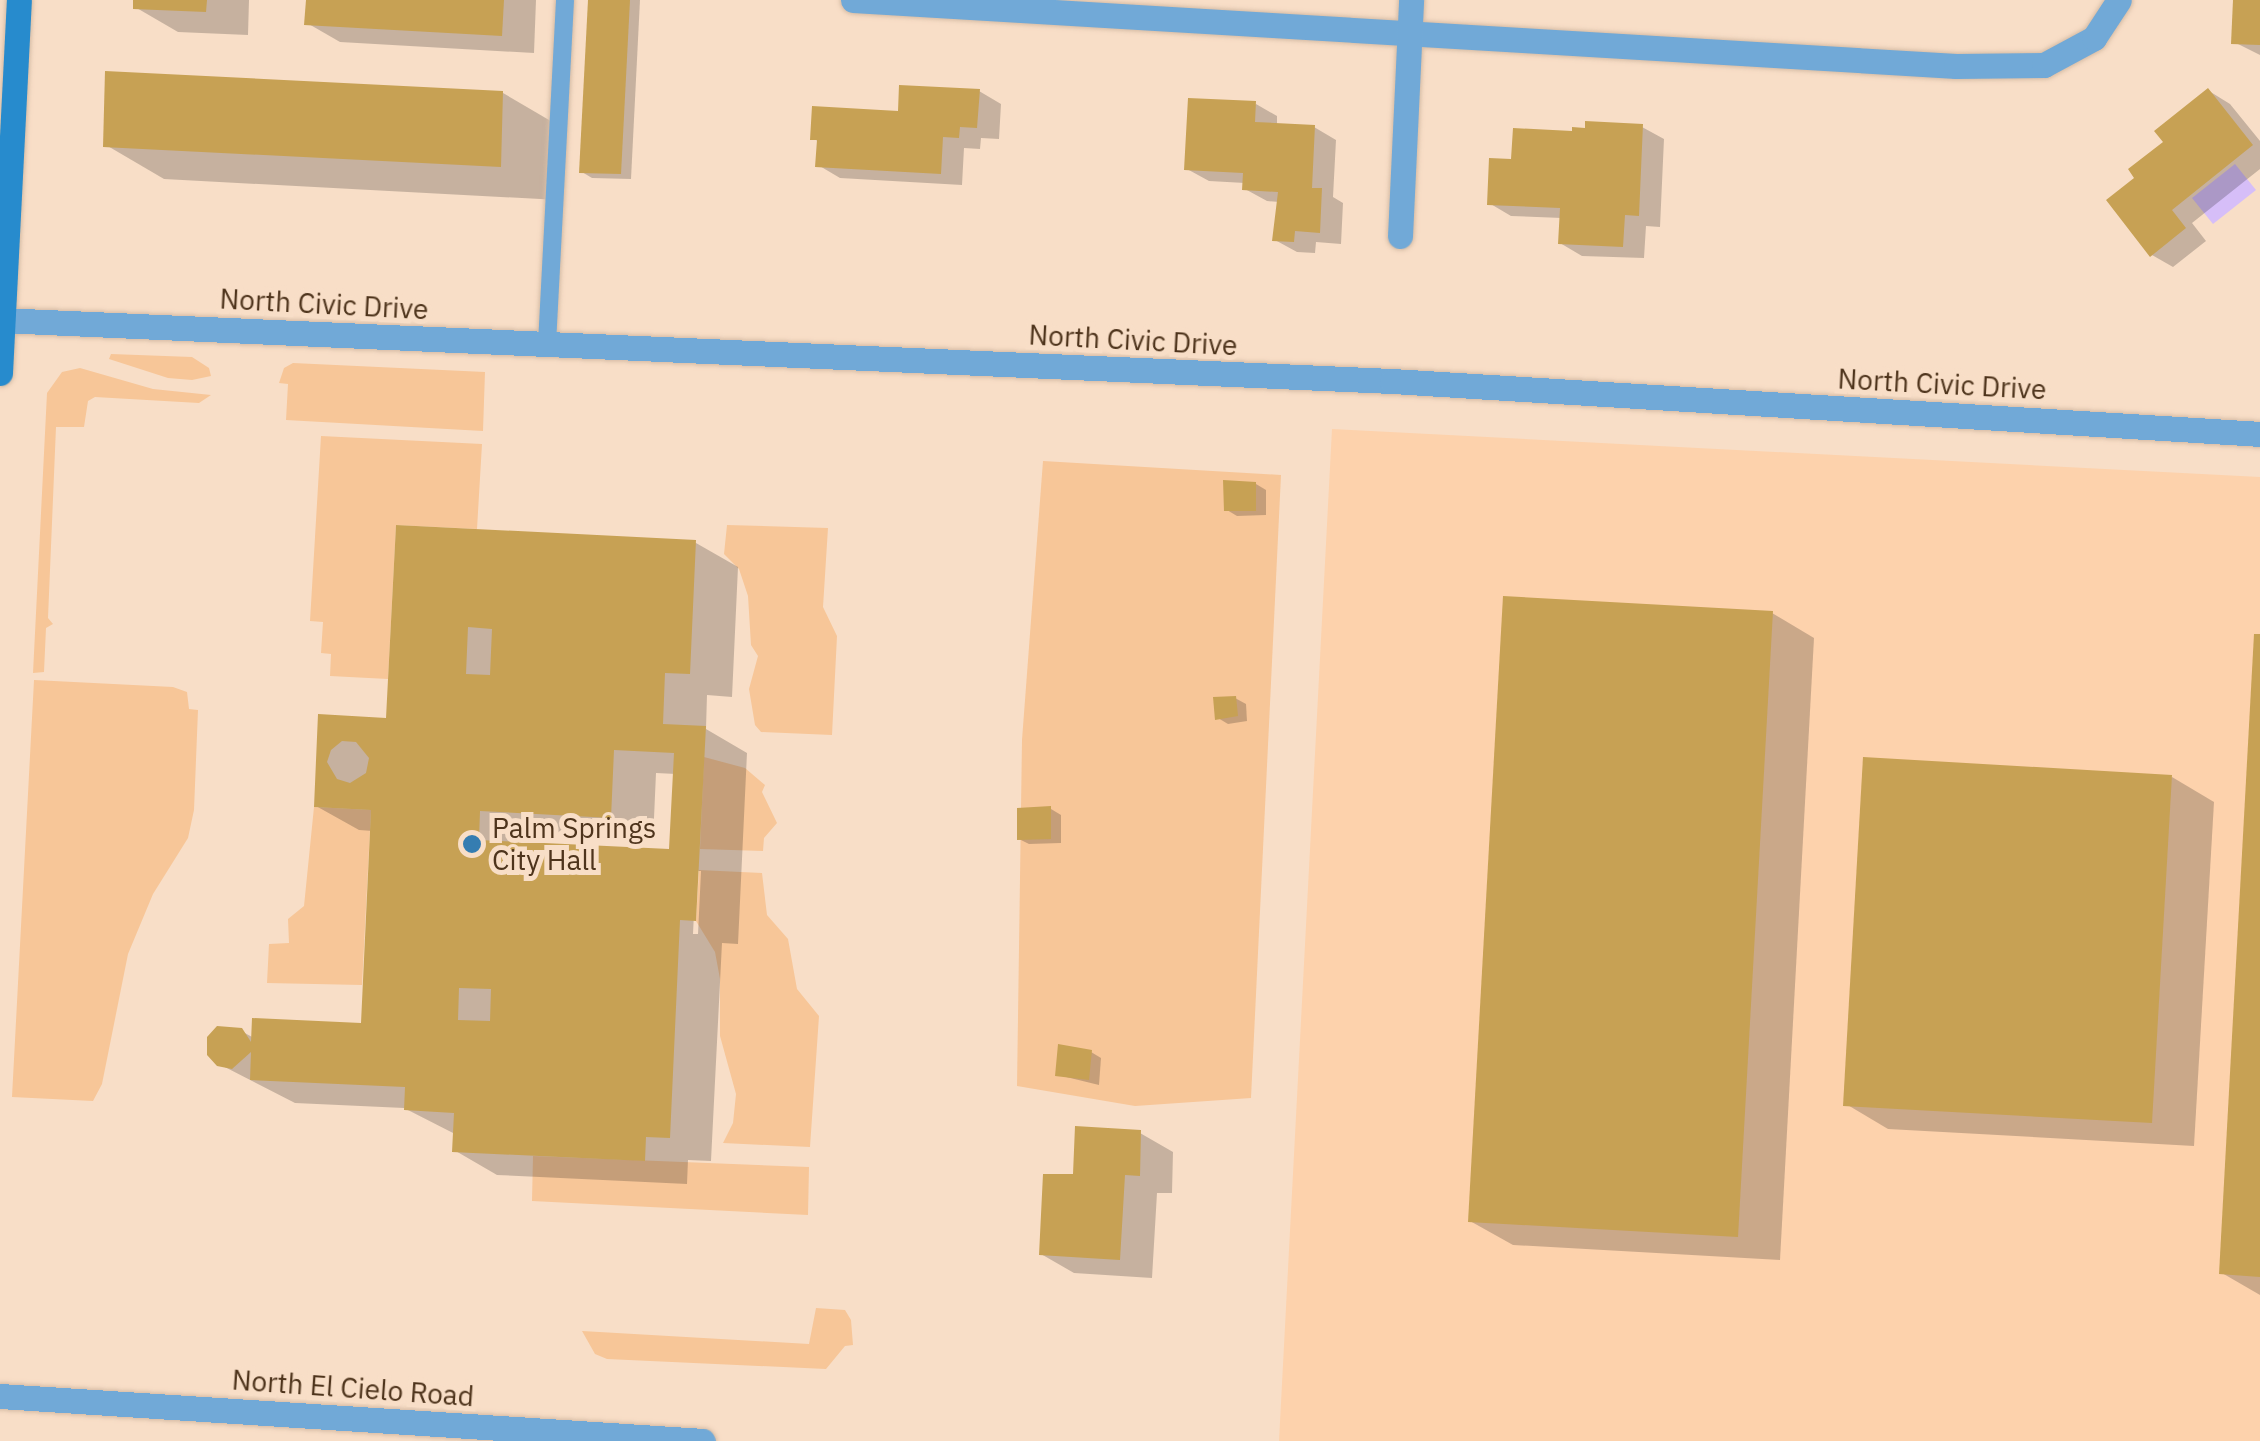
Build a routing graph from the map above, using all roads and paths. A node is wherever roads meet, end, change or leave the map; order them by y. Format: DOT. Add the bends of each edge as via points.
graph roads {
  1 [pos="19,0"];
  2 [pos="565,0"];
  3 [pos="853,0"];
  4 [pos="1411,0"];
  5 [pos="2119,0"];
  6 [pos="1409,33"];
  7 [pos="1400,236"];
  8 [pos="1,320"];
  9 [pos="547,344"];
  10 [pos="0,373"];
  11 [pos="2260,434"];
  12 [pos="0,1396"];
  13 [pos="703,1441"];
  1 -- 8 [label="main road"];
  2 -- 9 [label="lane"];
  3 -- 6 [label="street"];
  4 -- 6 [label="street"];
  5 -- 6 [label="street" via="2094,38 2044,66"];
  6 -- 7 [label="street"];
  8 -- 9 [label="street, North Civic Drive"];
  8 -- 10 [label="main road"];
  9 -- 11 [label="street, North Civic Drive" via="1392,381"];
  12 -- 13 [label="street, North El Cielo Road"];
}
